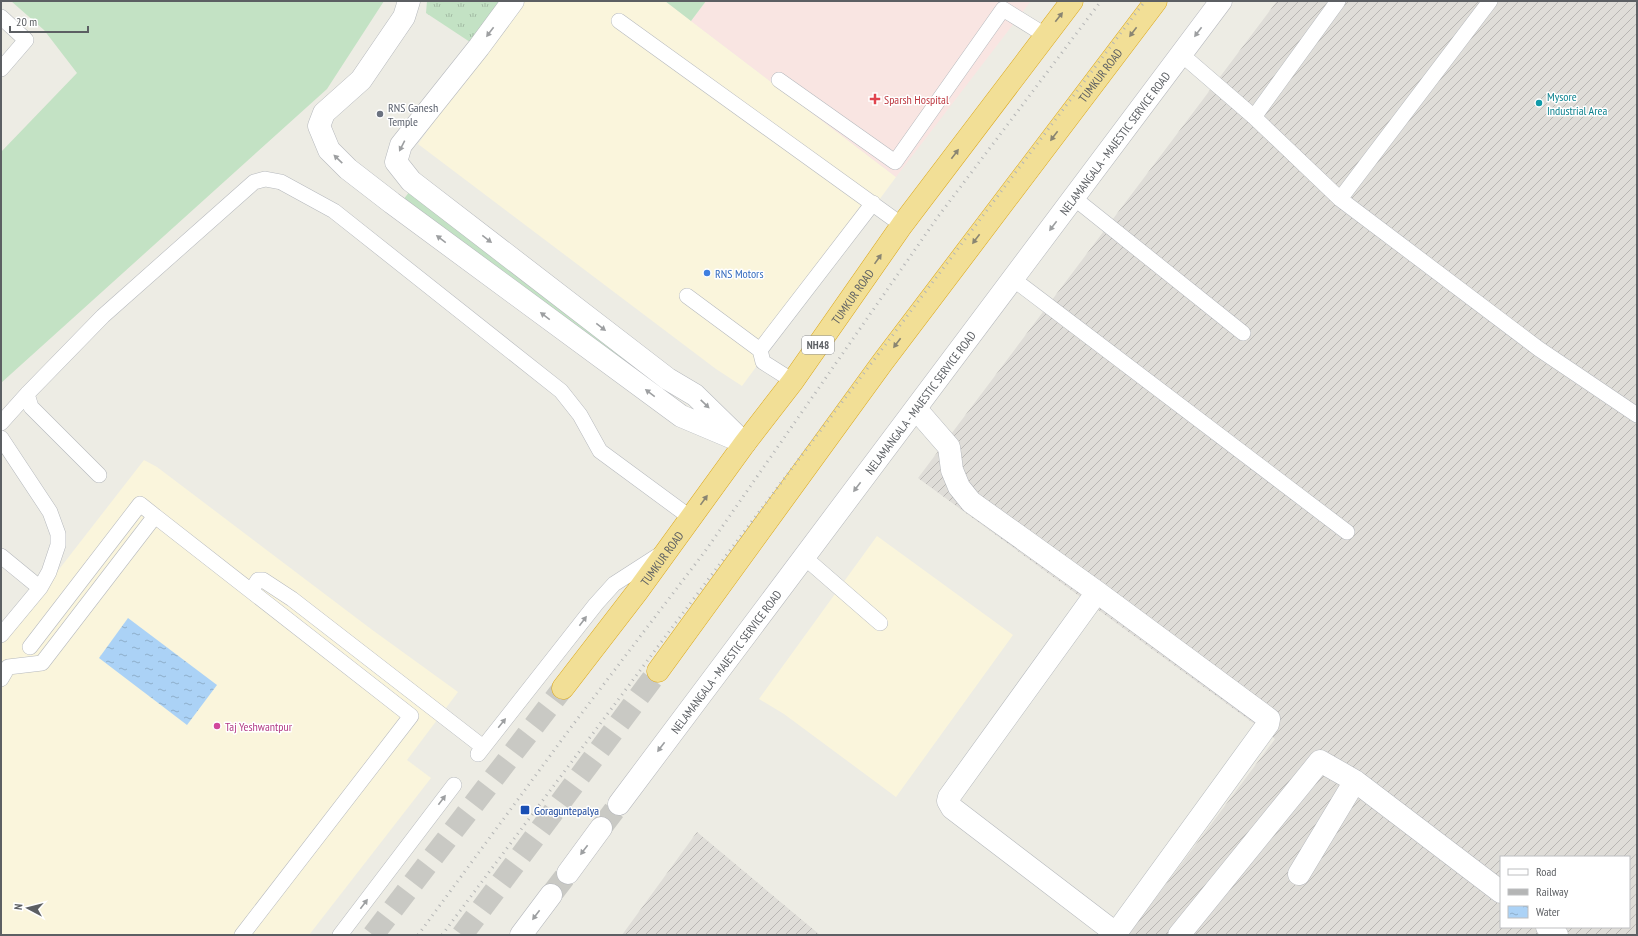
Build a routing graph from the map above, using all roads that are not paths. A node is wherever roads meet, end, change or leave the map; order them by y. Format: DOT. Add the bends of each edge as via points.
graph roads {
  1 [pos="409,1"];
  2 [pos="513,1"];
  3 [pos="1072,1"];
  4 [pos="1156,1"];
  5 [pos="1221,1"];
  6 [pos="1338,1"];
  7 [pos="1490,1"];
  8 [pos="1005,5"];
  9 [pos="1,17"];
  10 [pos="620,21"];
  11 [pos="1045,35"];
  12 [pos="1181,54"];
  13 [pos="1,69"];
  14 [pos="779,80"];
  15 [pos="1254,117"];
  16 [pos="412,181"];
  17 [pos="1074,198"];
  18 [pos="1340,199"];
  19 [pos="392,203"];
  20 [pos="874,204"];
  21 [pos="902,225"];
  22 [pos="1013,279"];
  23 [pos="687,296"];
  24 [pos="1243,333"];
  25 [pos="760,350"];
  26 [pos="793,381"];
  27 [pos="27,394"];
  28 [pos="916,409"];
  29 [pos="1637,415"];
  30 [pos="1,423"];
  31 [pos="1,438"];
  32 [pos="745,443"];
  33 [pos="98,475"];
  34 [pos="155,516"];
  35 [pos="691,518"];
  36 [pos="1347,532"];
  37 [pos="667,550"];
  38 [pos="1,556"];
  39 [pos="804,558"];
  40 [pos="40,588"];
  41 [pos="251,591"];
  42 [pos="1097,592"];
  43 [pos="880,623"];
  44 [pos="1,635"];
  45 [pos="30,647"];
  46 [pos="658,672"];
  47 [pos="1,679"];
  48 [pos="563,688"];
  49 [pos="1355,781"];
  50 [pos="454,785"];
  51 [pos="619,804"];
  52 [pos="601,828"];
  53 [pos="568,873"];
  54 [pos="1299,874"];
  55 [pos="1500,891"];
  56 [pos="551,895"];
  57 [pos="1548,928"];
  58 [pos="242,935"];
  59 [pos="340,935"];
  60 [pos="521,935"];
  61 [pos="1179,935"];
  62 [pos="1557,935"];
  19 -- 1 [label="street, one-way" via="328,150 319,126 324,113 360,80 404,17"];
  2 -- 16 [label="street, one-way" via="401,145 396,162"];
  11 -- 3 [label="highway, TUMKUR ROAD / NH48, one-way"];
  4 -- 46 [label="highway, TUMKUR ROAD, one-way" via="882,363"];
  5 -- 12 [label="street, NELAMANGALA - MAJESTIC SERVICE ROAD, one-way"];
  6 -- 15 [label="lane"];
  7 -- 18 [label="lane"];
  8 -- 11 [label="lane"];
  8 -- 14 [label="lane" via="895,162"];
  9 -- 13 [label="lane" via="26,40"];
  10 -- 20 [label="lane"];
  21 -- 11 [label="highway, TUMKUR ROAD / NH48, one-way"];
  12 -- 15 [label="lane"];
  12 -- 17 [label="street, NELAMANGALA - MAJESTIC SERVICE ROAD"];
  15 -- 18 [label="lane"];
  16 -- 19 [label="street"];
  16 -- 32 [label="street, one-way" via="668,379 696,395"];
  17 -- 22 [label="street, NELAMANGALA - MAJESTIC SERVICE ROAD, one-way"];
  17 -- 24 [label="lane"];
  18 -- 29 [label="lane" via="1539,349"];
  32 -- 19 [label="street, one-way" via="681,416"];
  20 -- 21 [label="lane"];
  20 -- 25 [label="lane"];
  26 -- 21 [label="highway, TUMKUR ROAD / NH48, one-way"];
  22 -- 28 [label="street, NELAMANGALA - MAJESTIC SERVICE ROAD"];
  22 -- 36 [label="lane"];
  23 -- 25 [label="lane"];
  25 -- 26 [label="lane" via="763,362"];
  26 -- 32 [label="highway, TUMKUR ROAD / NH48"];
  27 -- 30 [label="lane"];
  27 -- 33 [label="lane" via="30,407"];
  27 -- 35 [label="lane" via="103,316 254,182 265,179 281,182 334,211 562,391 580,415 600,451"];
  28 -- 39 [label="street, NELAMANGALA - MAJESTIC SERVICE ROAD, one-way"];
  28 -- 42 [label="street" via="950,447 952,470 959,487 971,502"];
  31 -- 40 [label="lane" via="50,512 58,534 56,557"];
  35 -- 32 [label="highway, TUMKUR ROAD / NH48, one-way"];
  34 -- 41 [label="lane"];
  34 -- 45 [label="lane" via="140,504"];
  34 -- 47 [label="lane" via="42,663 8,667"];
  35 -- 37 [label="highway, TUMKUR ROAD / NH48"];
  41 -- 37 [label="lane, one-way" via="258,580 264,580 292,599 481,750 614,584"];
  37 -- 48 [label="highway, TUMKUR ROAD / NH48"];
  38 -- 40 [label="lane"];
  39 -- 43 [label="lane"];
  39 -- 51 [label="street, NELAMANGALA - MAJESTIC SERVICE ROAD, one-way"];
  40 -- 44 [label="lane"];
  41 -- 58 [label="lane" via="411,716"];
  42 -- 42 [label="street" via="1269,719 1264,731 1119,929 1114,932 952,808 948,801"];
  49 -- 54 [label="street"];
  49 -- 55 [label="street"];
  49 -- 61 [label="street" via="1320,761"];
  59 -- 50 [label="lane, one-way"];
  52 -- 53 [label="street, one-way"];
  56 -- 60 [label="street, one-way"];
  57 -- 62 [label="street"];
}
